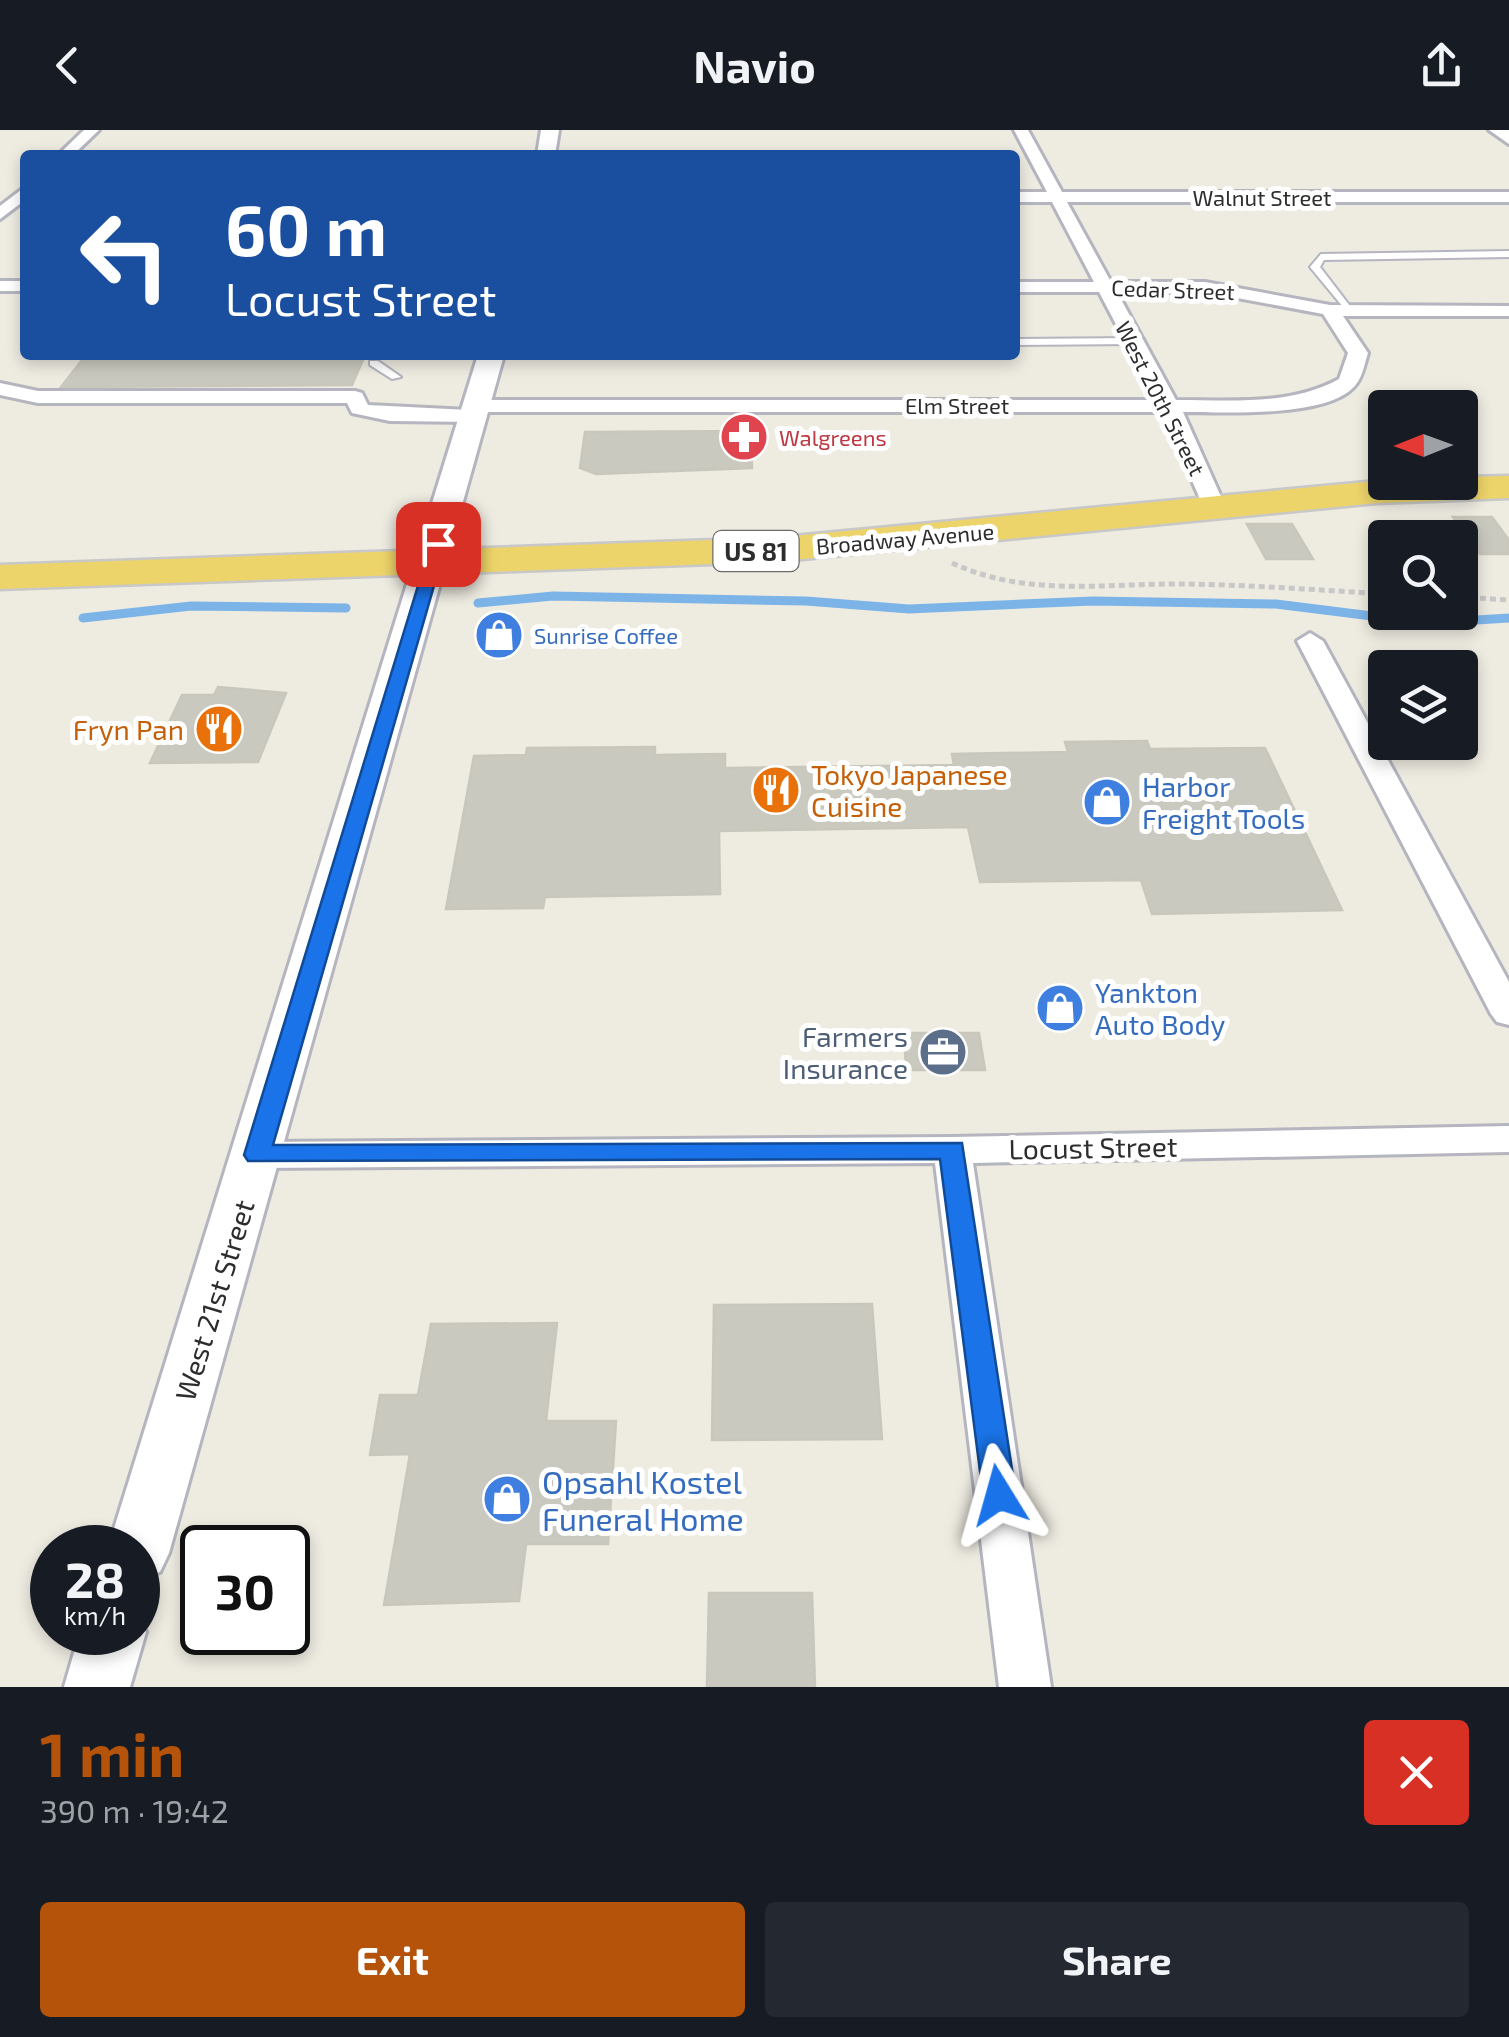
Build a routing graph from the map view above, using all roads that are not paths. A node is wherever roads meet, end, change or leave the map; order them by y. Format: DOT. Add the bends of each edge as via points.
graph roads {
  1 [pos="92,130"];
  2 [pos="1020,130"];
  3 [pos="1498,130"];
  4 [pos="1509,138"];
  5 [pos="70,150"];
  6 [pos="1024,155"];
  7 [pos="1020,197"];
  8 [pos="1056,197"];
  9 [pos="1509,197"];
  10 [pos="20,198"];
  11 [pos="0,214"];
  12 [pos="1509,254"];
  13 [pos="1020,287"];
  14 [pos="1105,287"];
  15 [pos="1339,310"];
  16 [pos="1509,312"];
  17 [pos="1134,341"];
  18 [pos="1020,342"];
  19 [pos="490,360"];
  20 [pos="374,363"];
  21 [pos="396,376"];
  22 [pos="0,389"];
  23 [pos="1169,405"];
  24 [pos="476,411"];
  25 [pos="1509,470"];
  26 [pos="1478,471"];
  27 [pos="1368,476"];
  28 [pos="1509,487"];
  29 [pos="1211,499"];
  30 [pos="434,554"];
  31 [pos="0,556"];
  32 [pos="0,578"];
  33 [pos="1310,641"];
  34 [pos="1509,1014"];
  35 [pos="1509,1139"];
  36 [pos="952,1150"];
  37 [pos="257,1155"];
  38 [pos="146,1525"];
  39 [pos="107,1655"];
  40 [pos="97,1687"];
  41 [pos="1025,1687"];
  1 -- 5 [label="street"];
  2 -- 6 [label="street, West 20th Street"];
  3 -- 4 [label="street"];
  6 -- 8 [label="street, West 20th Street"];
  7 -- 8 [label="street, Walnut Street"];
  8 -- 9 [label="street, Walnut Street"];
  8 -- 14 [label="street, West 20th Street"];
  10 -- 11 [label="street"];
  12 -- 15 [label="lane" via="1321,257 1315,267"];
  13 -- 14 [label="street, Cedar Street"];
  14 -- 15 [label="street, Cedar Street" via="1234,289"];
  14 -- 17 [label="street, West 20th Street"];
  15 -- 16 [label="street, Cedar Street"];
  15 -- 23 [label="street, Elm Street" via="1358,353 1355,370 1338,390 1268,406"];
  17 -- 18 [label="lane"];
  17 -- 23 [label="street, West 20th Street"];
  19 -- 24 [label="street, West 21st Street"];
  20 -- 21 [label="lane"];
  22 -- 24 [label="street, Elm Street" via="38,397 355,397 358,409 390,415"];
  23 -- 24 [label="street, Elm Street"];
  23 -- 29 [label="street, West 20th Street"];
  24 -- 30 [label="street, West 21st Street"];
  25 -- 26 [label="highway"];
  27 -- 29 [label="highway, Broadway Avenue / US 81"];
  28 -- 29 [label="highway, Broadway Avenue / US 81"];
  29 -- 30 [label="highway, Broadway Avenue / US 81"];
  29 -- 30 [label="highway, Broadway Avenue / US 81" via="754,551"];
  30 -- 31 [label="highway, Broadway Avenue / US 81"];
  30 -- 32 [label="highway, Broadway Avenue / US 81"];
  30 -- 37 [label="street, West 21st Street"];
  33 -- 34 [label="street"];
  35 -- 36 [label="street, Locust Street"];
  36 -- 37 [label="street, Locust Street"];
  36 -- 41 [label="street"];
  37 -- 38 [label="street, West 21st Street"];
  39 -- 40 [label="street"];
}
